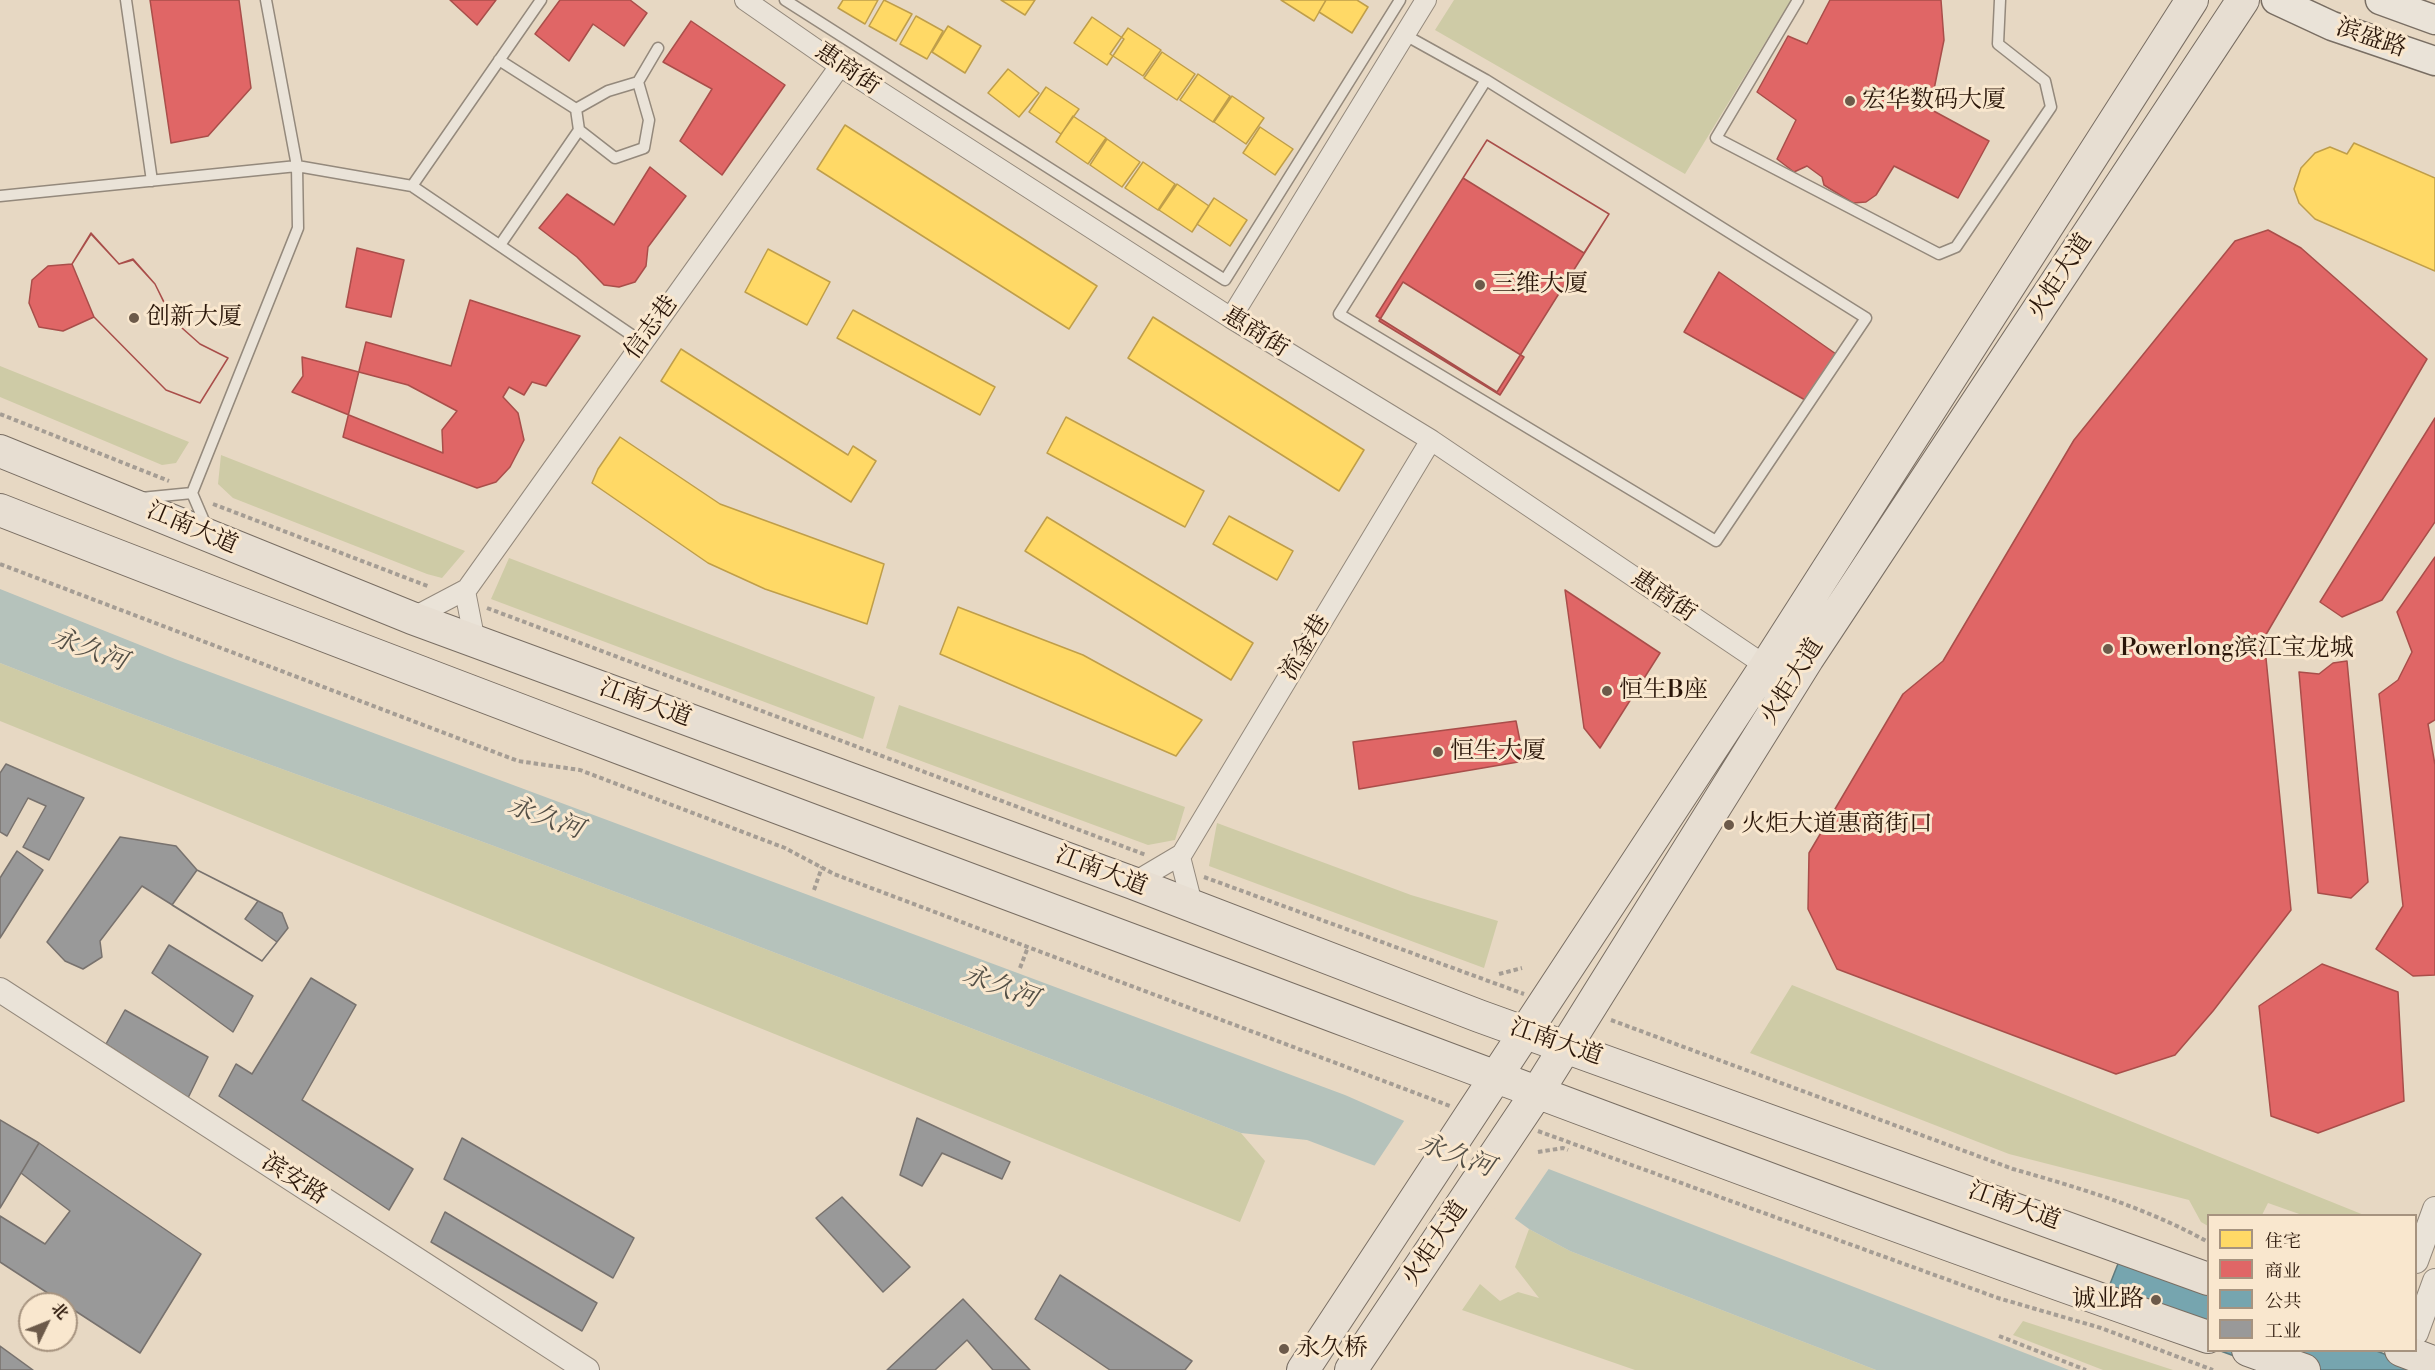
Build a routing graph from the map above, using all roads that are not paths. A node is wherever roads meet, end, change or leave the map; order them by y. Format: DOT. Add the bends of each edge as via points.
graph roads {
  1 [pos="126,0"];
  2 [pos="266,0"];
  3 [pos="541,0"];
  4 [pos="745,0"];
  5 [pos="785,0"];
  6 [pos="1400,0"];
  7 [pos="1426,0"];
  8 [pos="1798,0"];
  9 [pos="2000,0"];
  10 [pos="2192,0"];
  11 [pos="2243,0"];
  12 [pos="2276,0"];
  13 [pos="2380,0"];
  14 [pos="2435,20"];
  15 [pos="1405,35"];
  16 [pos="658,48"];
  17 [pos="499,60"];
  18 [pos="2435,61"];
  19 [pos="840,66"];
  20 [pos="1486,80"];
  21 [pos="638,82"];
  22 [pos="576,109"];
  23 [pos="579,130"];
  24 [pos="297,166"];
  25 [pos="152,181"];
  26 [pos="412,186"];
  27 [pos="0,196"];
  28 [pos="500,246"];
  29 [pos="1231,318"];
  30 [pos="642,342"];
  31 [pos="1431,440"];
  32 [pos="0,451"];
  33 [pos="192,493"];
  34 [pos="123,500"];
  35 [pos="0,510"];
  36 [pos="212,538"];
  37 [pos="463,596"];
  38 [pos="412,618"];
  39 [pos="475,642"];
  40 [pos="1766,666"];
  41 [pos="1177,863"];
  42 [pos="1133,884"];
  43 [pos="1193,908"];
  44 [pos="0,990"];
  45 [pos="1526,1032"];
  46 [pos="1566,1046"];
  47 [pos="1496,1076"];
  48 [pos="1536,1094"];
  49 [pos="2435,1209"];
  50 [pos="2417,1256"];
  51 [pos="2207,1279"];
  52 [pos="2435,1281"];
  53 [pos="2207,1337"];
  54 [pos="2417,1340"];
  55 [pos="2254,1352"];
  56 [pos="587,1370"];
  57 [pos="1303,1370"];
  58 [pos="1351,1370"];
  59 [pos="2304,1370"];
  1 -- 25 [label="lane"];
  2 -- 24 [label="lane"];
  3 -- 17 [label="lane"];
  4 -- 19 [label="street, 惠商街"];
  5 -- 6 [label="lane" via="1225,280"];
  7 -- 15 [label="street"];
  8 -- 9 [label="lane" via="1716,138 1939,254 1956,247 2051,107 2045,81 1998,44"];
  10 -- 40 [label="main road, 火炬大道"];
  11 -- 46 [label="main road, 火炬大道" via="1808,658"];
  12 -- 18 [label="main road, 滨盛路" via="2332,26"];
  13 -- 14 [label="main road, 滨盛路"];
  15 -- 20 [label="lane"];
  15 -- 29 [label="street"];
  16 -- 21 [label="lane"];
  17 -- 22 [label="lane"];
  17 -- 26 [label="lane"];
  19 -- 29 [label="street, 惠商街"];
  19 -- 30 [label="street, 信志巷"];
  20 -- 20 [label="lane" via="1339,314 1716,541 1866,318"];
  21 -- 22 [label="lane" via="608,91"];
  21 -- 23 [label="lane" via="649,120 644,148 615,158"];
  22 -- 23 [label="lane"];
  23 -- 28 [label="lane"];
  24 -- 25 [label="lane"];
  24 -- 26 [label="lane"];
  24 -- 33 [label="lane" via="298,228"];
  25 -- 27 [label="lane"];
  26 -- 28 [label="lane"];
  28 -- 30 [label="lane"];
  29 -- 31 [label="street, 惠商街"];
  30 -- 37 [label="street, 信志巷"];
  31 -- 40 [label="street, 惠商街"];
  31 -- 41 [label="street, 流金巷"];
  32 -- 34 [label="main road, 江南大道"];
  33 -- 34 [label="lane"];
  33 -- 36 [label="lane"];
  34 -- 36 [label="main road, 江南大道"];
  35 -- 47 [label="main road" via="408,670"];
  36 -- 38 [label="main road, 江南大道"];
  37 -- 38 [label="street, 信志巷"];
  37 -- 39 [label="street"];
  38 -- 39 [label="main road, 江南大道"];
  39 -- 42 [label="main road, 江南大道"];
  40 -- 45 [label="main road, 火炬大道"];
  41 -- 42 [label="street, 流金巷"];
  41 -- 43 [label="street"];
  42 -- 43 [label="main road, 江南大道"];
  43 -- 45 [label="main road, 江南大道"];
  44 -- 56 [label="street, 滨安路"];
  45 -- 46 [label="main road, 江南大道"];
  45 -- 47 [label="main road, 火炬大道"];
  46 -- 48 [label="main road, 火炬大道"];
  46 -- 51 [label="main road, 江南大道"];
  47 -- 48 [label="main road"];
  47 -- 57 [label="main road, 火炬大道"];
  48 -- 53 [label="main road"];
  48 -- 58 [label="main road, 火炬大道"];
  49 -- 50 [label="street"];
  52 -- 54 [label="street"];
  55 -- 59 [label="main road"];
}
